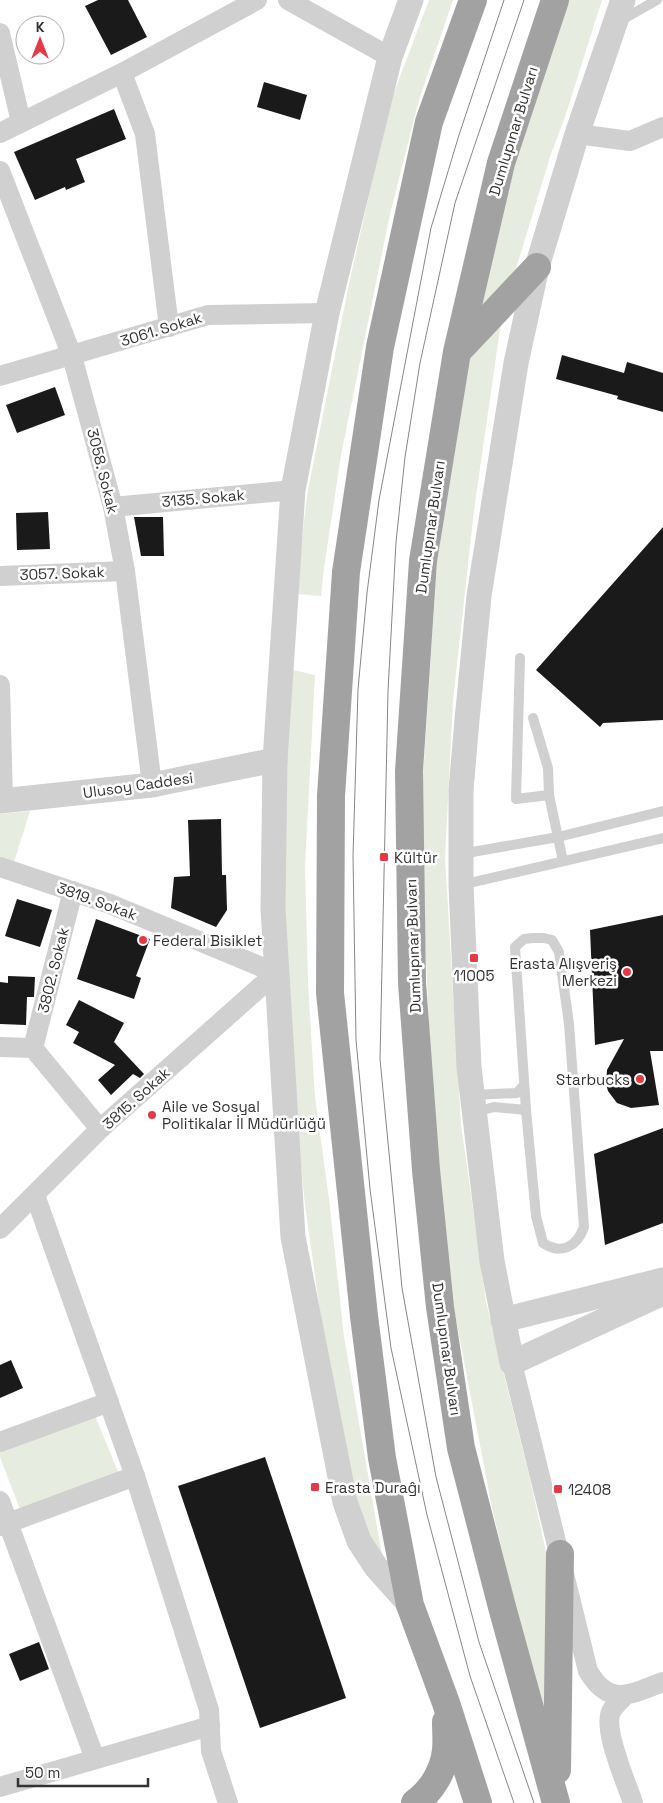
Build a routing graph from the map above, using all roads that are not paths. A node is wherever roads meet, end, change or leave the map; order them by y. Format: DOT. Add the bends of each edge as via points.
graph roads {
  1 [pos="257,0"];
  2 [pos="288,0"];
  3 [pos="411,0"];
  4 [pos="473,0"];
  5 [pos="555,0"];
  6 [pos="623,0"];
  7 [pos="657,0"];
  8 [pos="614,24"];
  9 [pos="0,33"];
  10 [pos="390,57"];
  11 [pos="122,73"];
  12 [pos="20,122"];
  13 [pos="663,128"];
  14 [pos="0,133"];
  15 [pos="577,134"];
  16 [pos="0,171"];
  17 [pos="5,201"];
  18 [pos="537,268"];
  19 [pos="327,313"];
  20 [pos="169,327"];
  21 [pos="457,352"];
  22 [pos="72,356"];
  23 [pos="0,376"];
  24 [pos="293,490"];
  25 [pos="113,507"];
  26 [pos="124,571"];
  27 [pos="0,576"];
  28 [pos="520,658"];
  29 [pos="0,685"];
  30 [pos="533,718"];
  31 [pos="275,760"];
  32 [pos="152,785"];
  33 [pos="549,795"];
  34 [pos="1,801"];
  35 [pos="663,811"];
  36 [pos="558,837"];
  37 [pos="663,838"];
  38 [pos="461,854"];
  39 [pos="563,861"];
  40 [pos="0,867"];
  41 [pos="461,885"];
  42 [pos="73,891"];
  43 [pos="276,972"];
  44 [pos="0,1047"];
  45 [pos="33,1048"];
  46 [pos="524,1086"];
  47 [pos="472,1095"];
  48 [pos="526,1110"];
  49 [pos="475,1121"];
  50 [pos="100,1129"];
  51 [pos="35,1195"];
  52 [pos="0,1229"];
  53 [pos="663,1280"];
  54 [pos="663,1293"];
  55 [pos="502,1320"];
  56 [pos="512,1363"];
  57 [pos="109,1402"];
  58 [pos="0,1442"];
  59 [pos="135,1476"];
  60 [pos="0,1501"];
  61 [pos="4,1525"];
  62 [pos="560,1554"];
  63 [pos="410,1605"];
  64 [pos="663,1682"];
  65 [pos="625,1696"];
  66 [pos="446,1703"];
  67 [pos="210,1726"];
  68 [pos="95,1759"];
  69 [pos="0,1787"];
  70 [pos="556,1802"];
  71 [pos="228,1803"];
  72 [pos="416,1803"];
  73 [pos="478,1803"];
  74 [pos="633,1803"];
  1 -- 11 [label="street"];
  2 -- 10 [label="street"];
  3 -- 10 [label="street"];
  4 -- 63 [label="highway" via="430,122 380,346 346,572 331,796 330,993 382,1458"];
  5 -- 21 [label="highway, Dumlupınar Bulvarı" via="501,163"];
  6 -- 8 [label="street"];
  7 -- 8 [label="lane"];
  8 -- 15 [label="street"];
  9 -- 12 [label="street"];
  10 -- 19 [label="street"];
  11 -- 12 [label="street"];
  11 -- 20 [label="street" via="145,134"];
  12 -- 14 [label="street"];
  13 -- 15 [label="street" via="630,141"];
  15 -- 18 [label="street"];
  16 -- 17 [label="street, 3058. Sokak"];
  17 -- 22 [label="street, 3058. Sokak"];
  18 -- 21 [label="highway"];
  18 -- 38 [label="street" via="516,363 479,596 461,790"];
  19 -- 20 [label="street, 3061. Sokak" via="208,315"];
  19 -- 24 [label="street"];
  20 -- 22 [label="street, 3061. Sokak"];
  21 -- 70 [label="highway, Dumlupınar Bulvarı" via="423,561 409,771 412,983 440,1307 461,1448"];
  22 -- 23 [label="street, 3061. Sokak"];
  22 -- 25 [label="street, 3058. Sokak"];
  24 -- 25 [label="street, 3135. Sokak"];
  24 -- 31 [label="street"];
  25 -- 26 [label="street, 3058. Sokak"];
  26 -- 27 [label="street, 3057. Sokak"];
  26 -- 32 [label="street, 3058. Sokak"];
  28 -- 33 [label="lane" via="516,799"];
  29 -- 34 [label="street"];
  30 -- 33 [label="lane" via="548,768"];
  31 -- 32 [label="street, Ulusoy Caddesi"];
  31 -- 43 [label="street" via="273,909"];
  32 -- 34 [label="street, Ulusoy Caddesi"];
  33 -- 36 [label="lane"];
  35 -- 36 [label="lane"];
  36 -- 38 [label="lane"];
  36 -- 39 [label="lane"];
  37 -- 39 [label="lane"];
  38 -- 41 [label="street"];
  39 -- 41 [label="lane"];
  40 -- 42 [label="street, 3819. Sokak"];
  41 -- 47 [label="street"];
  42 -- 43 [label="street, 3819. Sokak"];
  42 -- 45 [label="street, 3802. Sokak"];
  43 -- 50 [label="street, 3815. Sokak"];
  43 -- 63 [label="street" via="293,1237 345,1502 359,1541 376,1567"];
  44 -- 45 [label="street"];
  45 -- 50 [label="street"];
  46 -- 47 [label="lane" via="517,1093"];
  46 -- 48 [label="lane"];
  46 -- 48 [label="lane" via="515,947 524,939 544,938 552,940 559,952 569,1024 584,1227 580,1238 572,1245 552,1249 542,1243 536,1216"];
  47 -- 49 [label="street"];
  48 -- 49 [label="lane" via="494,1108 480,1111"];
  49 -- 55 [label="street"];
  50 -- 51 [label="street, 3815. Sokak"];
  51 -- 52 [label="street, 3815. Sokak"];
  51 -- 57 [label="street"];
  53 -- 55 [label="street"];
  54 -- 56 [label="street"];
  55 -- 56 [label="street"];
  56 -- 62 [label="street"];
  57 -- 58 [label="street"];
  57 -- 59 [label="street"];
  59 -- 61 [label="street"];
  59 -- 67 [label="street" via="209,1710"];
  60 -- 61 [label="street"];
  61 -- 68 [label="street"];
  62 -- 65 [label="street" via="588,1671 603,1689"];
  62 -- 70 [label="highway"];
  63 -- 66 [label="highway"];
  64 -- 65 [label="street"];
  65 -- 74 [label="street" via="611,1711 609,1723 612,1742"];
  66 -- 72 [label="highway" via="446,1750 437,1779"];
  66 -- 73 [label="highway"];
  67 -- 68 [label="street"];
  67 -- 71 [label="street" via="211,1751"];
  68 -- 69 [label="street"];
}
